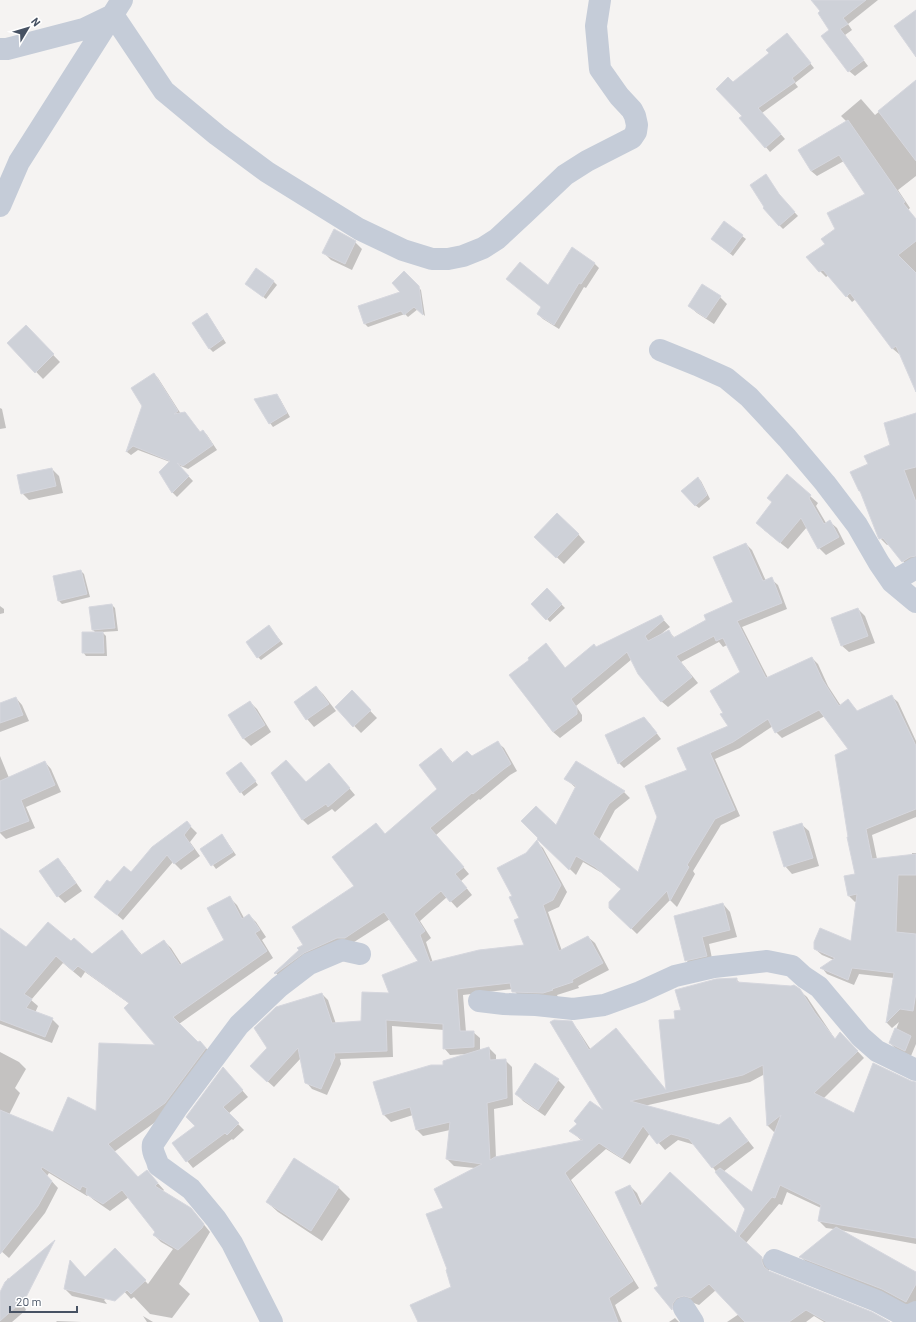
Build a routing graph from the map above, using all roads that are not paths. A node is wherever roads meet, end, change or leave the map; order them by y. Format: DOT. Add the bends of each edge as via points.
graph roads {
  1 [pos="600,0"];
  2 [pos="117,7"];
  3 [pos="0,49"];
  4 [pos="0,206"];
  5 [pos="660,350"];
  6 [pos="916,568"];
  7 [pos="892,582"];
  8 [pos="916,602"];
  9 [pos="360,954"];
  10 [pos="479,1001"];
  11 [pos="916,1070"];
  12 [pos="774,1260"];
  13 [pos="916,1312"];
  14 [pos="272,1322"];
  1 -- 2 [label="street" via="596,26 600,69 636,116 637,125 632,138 565,175 497,239 483,248 448,259 432,259 403,250 359,229 267,172 217,136 164,91"];
  2 -- 3 [label="street" via="84,29"];
  2 -- 4 [label="street" via="19,162"];
  5 -- 7 [label="street" via="726,378 749,397 825,483 857,525"];
  6 -- 7 [label="street"];
  7 -- 8 [label="street"];
  9 -- 14 [label="street" via="342,950 309,964 279,987 239,1025 153,1144 153,1155 158,1165 191,1189 232,1242"];
  10 -- 11 [label="street" via="573,1009 604,1005 675,976 714,967 767,961 792,966 819,987 861,1037 877,1051"];
  12 -- 13 [label="street" via="878,1301 903,1315"];
}
